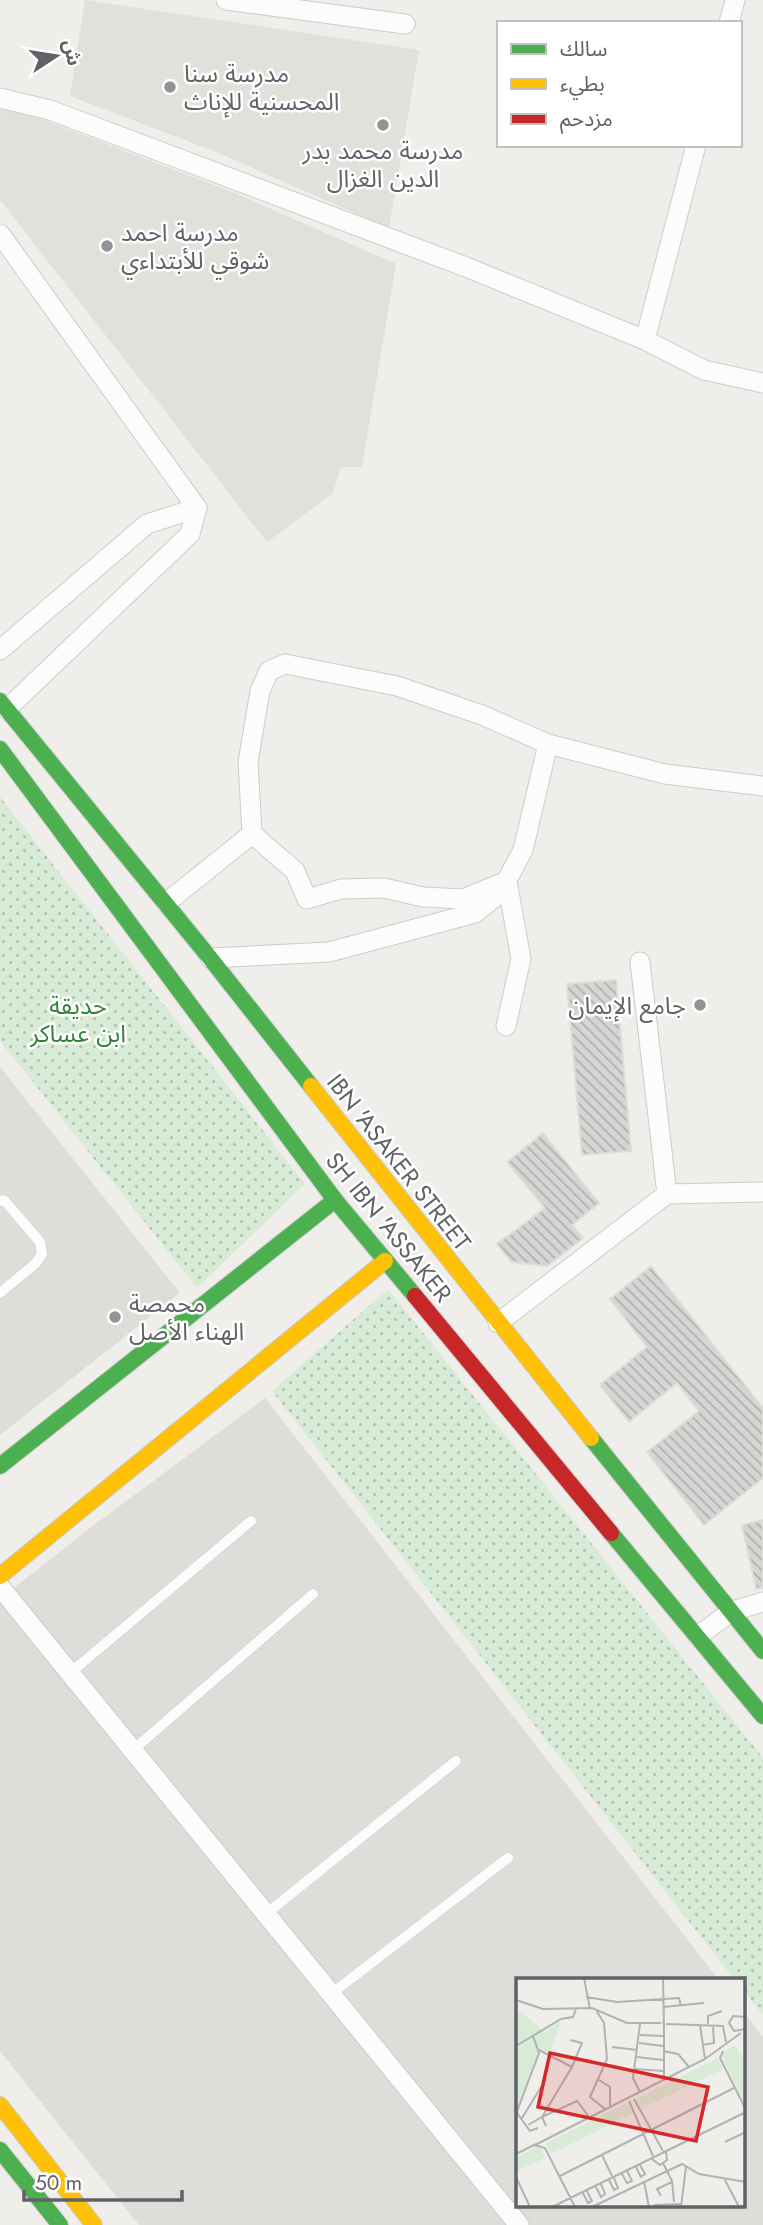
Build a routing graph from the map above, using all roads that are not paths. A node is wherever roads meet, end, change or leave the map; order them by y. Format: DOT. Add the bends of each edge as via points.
graph roads {
  1 [pos="226,0"];
  2 [pos="735,0"];
  3 [pos="730,21"];
  4 [pos="405,24"];
  5 [pos="0,98"];
  6 [pos="695,147"];
  7 [pos="0,234"];
  8 [pos="645,340"];
  9 [pos="763,383"];
  10 [pos="197,508"];
  11 [pos="0,650"];
  12 [pos="4,705"];
  13 [pos="548,744"];
  14 [pos="0,750"];
  15 [pos="763,786"];
  16 [pos="252,834"];
  17 [pos="507,881"];
  18 [pos="166,903"];
  19 [pos="210,958"];
  20 [pos="640,962"];
  21 [pos="506,1026"];
  22 [pos="763,1192"];
  23 [pos="667,1194"];
  24 [pos="335,1200"];
  25 [pos="0,1201"];
  26 [pos="385,1261"];
  27 [pos="0,1293"];
  28 [pos="498,1323"];
  29 [pos="0,1466"];
  30 [pos="251,1521"];
  31 [pos="0,1576"];
  32 [pos="0,1587"];
  33 [pos="313,1594"];
  34 [pos="763,1602"];
  35 [pos="732,1611"];
  36 [pos="698,1636"];
  37 [pos="763,1651"];
  38 [pos="70,1673"];
  39 [pos="763,1716"];
  40 [pos="133,1750"];
  41 [pos="456,1761"];
  42 [pos="508,1858"];
  43 [pos="266,1914"];
  44 [pos="331,1994"];
  45 [pos="0,2105"];
  46 [pos="0,2150"];
  47 [pos="60,2225"];
  48 [pos="94,2225"];
  49 [pos="519,2225"];
  1 -- 4 [label="street"];
  2 -- 3 [label="street"];
  5 -- 8 [label="street" via="63,115 466,267"];
  6 -- 8 [label="street"];
  7 -- 10 [label="street"];
  8 -- 9 [label="street" via="704,370"];
  10 -- 11 [label="street" via="147,524"];
  10 -- 12 [label="street" via="190,534"];
  12 -- 18 [label="main road, IBN 'ASAKER STREET"];
  13 -- 15 [label="street" via="665,774"];
  13 -- 16 [label="street" via="397,686 285,664 268,671 260,691 248,762"];
  13 -- 17 [label="street" via="523,850"];
  14 -- 24 [label="main road, SH IBN 'ASSAKER"];
  16 -- 17 [label="street" via="295,871 307,899 341,889 384,888 423,897 463,899"];
  16 -- 18 [label="street"];
  17 -- 19 [label="street" via="500,893 475,913 329,953"];
  17 -- 21 [label="street" via="521,959"];
  18 -- 19 [label="main road, IBN 'ASAKER STREET"];
  19 -- 28 [label="main road, IBN 'ASAKER STREET"];
  20 -- 23 [label="street"];
  22 -- 23 [label="street"];
  23 -- 28 [label="street"];
  24 -- 26 [label="main road, SH IBN 'ASSAKER"];
  24 -- 29 [label="main road"];
  25 -- 27 [label="lane" via="12,1206 40,1242 42,1254"];
  26 -- 31 [label="main road"];
  26 -- 36 [label="main road, SH IBN 'ASSAKER"];
  28 -- 35 [label="main road, IBN 'ASAKER STREET"];
  30 -- 38 [label="lane"];
  32 -- 38 [label="street"];
  33 -- 40 [label="lane"];
  34 -- 35 [label="street"];
  35 -- 36 [label="street"];
  35 -- 37 [label="main road, IBN 'ASAKER STREET"];
  36 -- 39 [label="main road, SH IBN 'ASSAKER"];
  38 -- 40 [label="street"];
  40 -- 43 [label="street"];
  41 -- 43 [label="lane"];
  42 -- 44 [label="lane"];
  43 -- 44 [label="street"];
  44 -- 49 [label="street"];
  45 -- 48 [label="main road"];
  46 -- 47 [label="main road"];
}
